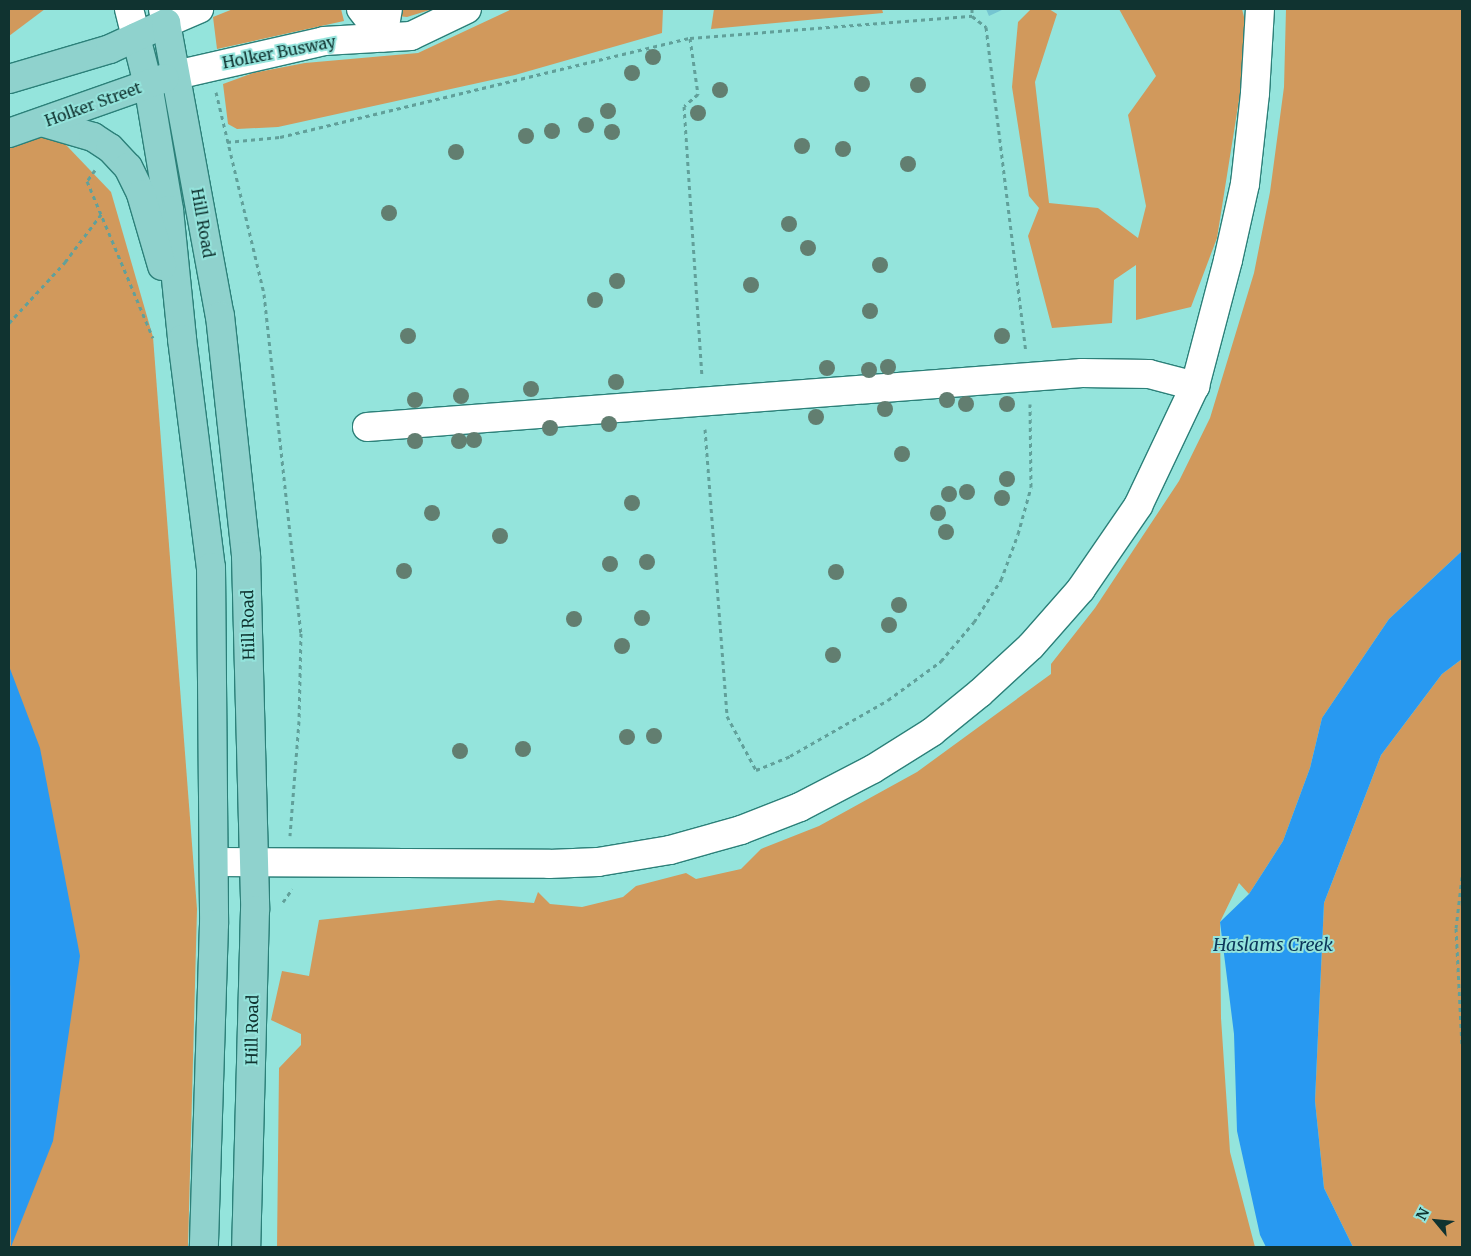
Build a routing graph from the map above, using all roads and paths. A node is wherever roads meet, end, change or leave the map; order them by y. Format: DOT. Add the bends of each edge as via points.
graph roads {
  1 [pos="129,9"];
  2 [pos="199,9"];
  3 [pos="360,9"];
  4 [pos="388,9"];
  5 [pos="467,9"];
  6 [pos="972,9"];
  7 [pos="1260,9"];
  8 [pos="164,16"];
  9 [pos="972,16"];
  10 [pos="136,37"];
  11 [pos="383,37"];
  12 [pos="176,75"];
  13 [pos="9,79"];
  14 [pos="148,84"];
  15 [pos="45,123"];
  16 [pos="9,133"];
  17 [pos="227,142"];
  18 [pos="110,148"];
  19 [pos="102,214"];
  20 [pos="9,323"];
  21 [pos="182,340"];
  22 [pos="154,347"];
  23 [pos="1030,378"];
  24 [pos="1195,386"];
  25 [pos="367,427"];
  26 [pos="756,770"];
  27 [pos="214,862"];
  28 [pos="253,862"];
  29 [pos="1462,877"];
  30 [pos="1462,1046"];
  31 [pos="204,1247"];
  32 [pos="246,1247"];
  1 -- 10 [label="street, Hill Road"];
  2 -- 8 [label="street"];
  3 -- 11 [label="street"];
  4 -- 11 [label="street"];
  5 -- 11 [label="street, Holker Busway" via="418,34"];
  6 -- 9 [label="path"];
  7 -- 24 [label="street" via="1245,184"];
  8 -- 10 [label="main road"];
  8 -- 12 [label="main road, Hill Road"];
  9 -- 17 [label="path" via="690,38 280,137"];
  9 -- 23 [label="path" via="986,27"];
  10 -- 13 [label="main road" via="110,49"];
  10 -- 14 [label="main road, Hill Road"];
  11 -- 12 [label="street, Holker Busway" via="324,41"];
  12 -- 14 [label="main road, Holker Street"];
  12 -- 28 [label="main road, Hill Road" via="220,316 246,556"];
  14 -- 15 [label="main road, Holker Street"];
  14 -- 21 [label="main road, Hill Road" via="169,210"];
  15 -- 16 [label="main road, Holker Street"];
  15 -- 18 [label="main road" via="78,131"];
  18 -- 19 [label="path" via="87,181"];
  18 -- 21 [label="main road" via="128,167 141,194"];
  19 -- 20 [label="path" via="65,262"];
  19 -- 22 [label="path"];
  21 -- 27 [label="main road, Hill Road" via="211,567"];
  23 -- 24 [label="street" via="1082,373 1149,374"];
  23 -- 25 [label="street"];
  23 -- 26 [label="path" via="1031,487 1001,580 974,622 941,661 888,700 790,756"];
  24 -- 28 [label="street" via="1138,506 1081,589 1031,646 932,732 874,769 800,807 741,830 670,850 598,862"];
  27 -- 28 [label="street"];
  27 -- 31 [label="main road, Hill Road"];
  28 -- 32 [label="main road, Hill Road" via="255,910"];
  29 -- 30 [label="path" via="1456,928"];
}
